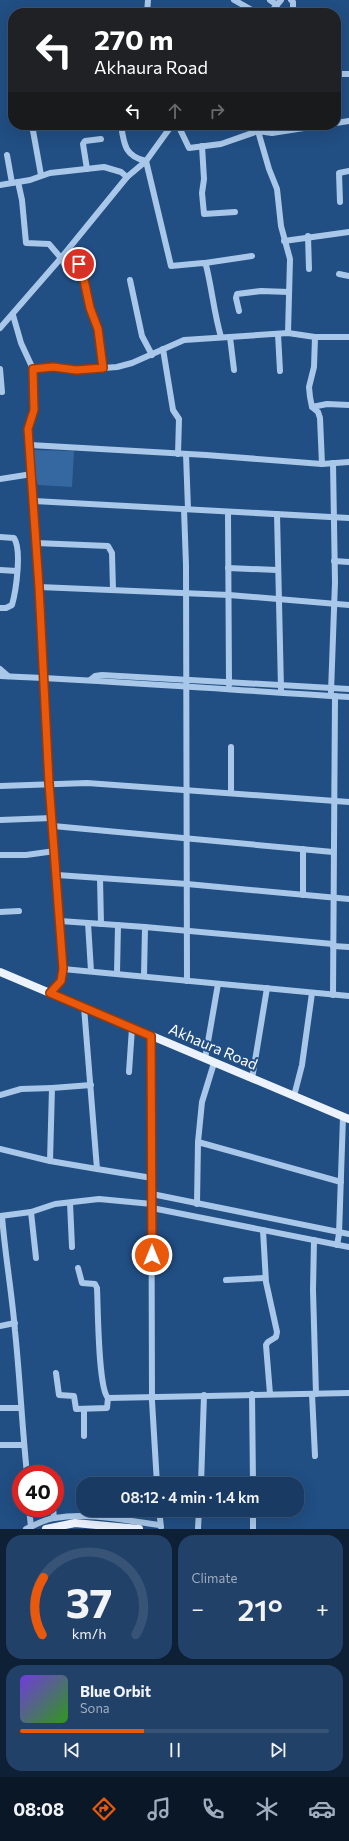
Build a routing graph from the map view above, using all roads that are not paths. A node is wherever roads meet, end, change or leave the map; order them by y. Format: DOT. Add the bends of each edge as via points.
graph roads {
  1 [pos="234,0"];
  2 [pos="270,0"];
  3 [pos="279,3"];
  4 [pos="248,8"];
  5 [pos="33,130"];
  6 [pos="122,130"];
  7 [pos="168,130"];
  8 [pos="180,130"];
  9 [pos="291,130"];
  10 [pos="258,131"];
  11 [pos="101,139"];
  12 [pos="202,146"];
  13 [pos="7,155"];
  14 [pos="146,161"];
  15 [pos="88,169"];
  16 [pos="349,171"];
  17 [pos="41,175"];
  18 [pos="127,177"];
  19 [pos="15,182"];
  20 [pos="0,185"];
  21 [pos="340,202"];
  22 [pos="235,212"];
  23 [pos="349,232"];
  24 [pos="308,236"];
  25 [pos="284,241"];
  26 [pos="252,256"];
  27 [pos="61,258"];
  28 [pos="205,263"];
  29 [pos="309,269"];
  30 [pos="339,274"];
  31 [pos="349,276"];
  32 [pos="130,280"];
  33 [pos="289,292"];
  34 [pos="239,311"];
  35 [pos="12,315"];
  36 [pos="0,328"];
  37 [pos="288,333"];
  38 [pos="278,334"];
  39 [pos="230,337"];
  40 [pos="315,337"];
  41 [pos="349,337"];
  42 [pos="221,338"];
  43 [pos="163,349"];
  44 [pos="152,355"];
  45 [pos="103,368"];
  46 [pos="0,369"];
  47 [pos="33,369"];
  48 [pos="234,370"];
  49 [pos="280,371"];
  50 [pos="2,392"];
  51 [pos="349,405"];
  52 [pos="312,407"];
  53 [pos="30,445"];
  54 [pos="178,454"];
  55 [pos="186,454"];
  56 [pos="349,462"];
  57 [pos="333,463"];
  58 [pos="322,464"];
  59 [pos="32,474"];
  60 [pos="0,479"];
  61 [pos="34,501"];
  62 [pos="186,509"];
  63 [pos="228,512"];
  64 [pos="277,514"];
  65 [pos="333,518"];
  66 [pos="349,518"];
  67 [pos="0,537"];
  68 [pos="36,543"];
  69 [pos="334,561"];
  70 [pos="349,562"];
  71 [pos="228,568"];
  72 [pos="0,570"];
  73 [pos="277,570"];
  74 [pos="17,571"];
  75 [pos="39,587"];
  76 [pos="113,590"];
  77 [pos="185,593"];
  78 [pos="229,595"];
  79 [pos="279,599"];
  80 [pos="334,604"];
  81 [pos="349,605"];
  82 [pos="0,608"];
  83 [pos="0,669"];
  84 [pos="0,676"];
  85 [pos="8,676"];
  86 [pos="43,678"];
  87 [pos="186,683"];
  88 [pos="281,685"];
  89 [pos="229,686"];
  90 [pos="331,688"];
  91 [pos="349,689"];
  92 [pos="281,694"];
  93 [pos="333,696"];
  94 [pos="349,697"];
  95 [pos="231,747"];
  96 [pos="49,783"];
  97 [pos="0,786"];
  98 [pos="186,791"];
  99 [pos="231,793"];
  100 [pos="335,801"];
  101 [pos="349,802"];
  102 [pos="52,818"];
  103 [pos="0,820"];
  104 [pos="53,826"];
  105 [pos="186,838"];
  106 [pos="303,849"];
  107 [pos="55,852"];
  108 [pos="333,852"];
  109 [pos="0,855"];
  110 [pos="57,875"];
  111 [pos="100,878"];
  112 [pos="186,884"];
  113 [pos="303,895"];
  114 [pos="333,897"];
  115 [pos="349,899"];
  116 [pos="19,911"];
  117 [pos="0,912"];
  118 [pos="60,921"];
  119 [pos="88,923"];
  120 [pos="101,924"];
  121 [pos="118,925"];
  122 [pos="145,927"];
  123 [pos="187,930"];
  124 [pos="333,945"];
  125 [pos="349,947"];
  126 [pos="63,969"];
  127 [pos="91,971"];
  128 [pos="0,972"];
  129 [pos="117,973"];
  130 [pos="144,976"];
  131 [pos="188,980"];
  132 [pos="218,984"];
  133 [pos="267,988"];
  134 [pos="50,993"];
  135 [pos="312,993"];
  136 [pos="333,995"];
  137 [pos="349,996"];
  138 [pos="84,1007"];
  139 [pos="132,1028"];
  140 [pos="151,1036"];
  141 [pos="206,1055"];
  142 [pos="214,1063"];
  143 [pos="129,1072"];
  144 [pos="252,1076"];
  145 [pos="90,1085"];
  146 [pos="52,1088"];
  147 [pos="295,1093"];
  148 [pos="0,1095"];
  149 [pos="346,1118"];
  150 [pos="198,1142"];
  151 [pos="0,1150"];
  152 [pos="50,1161"];
  153 [pos="96,1169"];
  154 [pos="152,1178"];
  155 [pos="341,1182"];
  156 [pos="152,1194"];
  157 [pos="70,1203"];
  158 [pos="197,1204"];
  159 [pos="152,1206"];
  160 [pos="31,1212"];
  161 [pos="1,1216"];
  162 [pos="258,1222"];
  163 [pos="263,1230"];
  164 [pos="339,1233"];
  165 [pos="349,1234"];
  166 [pos="314,1240"];
  167 [pos="338,1243"];
  168 [pos="72,1247"];
  169 [pos="349,1247"];
  170 [pos="36,1258"];
  171 [pos="78,1268"];
  172 [pos="265,1278"];
  173 [pos="226,1280"];
  174 [pos="15,1323"];
  175 [pos="0,1326"];
  176 [pos="56,1373"];
  177 [pos="349,1393"];
  178 [pos="252,1394"];
  179 [pos="270,1394"];
  180 [pos="314,1394"];
  181 [pos="204,1395"];
  182 [pos="152,1396"];
  183 [pos="108,1398"];
  184 [pos="0,1408"];
  185 [pos="20,1408"];
  186 [pos="84,1409"];
  187 [pos="84,1436"];
  188 [pos="0,1445"];
  189 [pos="24,1445"];
  190 [pos="315,1456"];
  191 [pos="26,1465"];
  192 [pos="157,1477"];
  193 [pos="201,1477"];
  194 [pos="253,1477"];
  195 [pos="29,1517"];
  196 [pos="160,1517"];
  197 [pos="199,1517"];
  198 [pos="253,1517"];
  199 [pos="54,1518"];
  200 [pos="161,1527"];
  201 [pos="28,1528"];
  202 [pos="46,1529"];
  203 [pos="139,1529"];
  204 [pos="198,1529"];
  205 [pos="253,1529"];
  1 -- 4 [label="street"];
  2 -- 3 [label="street"];
  5 -- 17 [label="street"];
  6 -- 14 [label="street" via="123,139 132,156"];
  7 -- 14 [label="street"];
  8 -- 12 [label="street" via="189,148"];
  9 -- 10 [label="street" via="272,133"];
  10 -- 12 [label="street" via="221,144"];
  10 -- 25 [label="street" via="277,189"];
  11 -- 15 [label="street" via="85,141 83,144"];
  12 -- 22 [label="street" via="204,214"];
  13 -- 19 [label="street"];
  14 -- 18 [label="street"];
  14 -- 28 [label="street" via="171,266"];
  15 -- 17 [label="street"];
  15 -- 18 [label="street" via="114,169"];
  16 -- 21 [label="street" via="339,173"];
  17 -- 19 [label="street"];
  18 -- 27 [label="street"];
  19 -- 20 [label="street"];
  19 -- 27 [label="street" via="22,200 26,242 49,244"];
  23 -- 24 [label="street"];
  24 -- 25 [label="street"];
  24 -- 29 [label="street"];
  25 -- 33 [label="street" via="291,264"];
  26 -- 28 [label="street"];
  27 -- 35 [label="street"];
  27 -- 45 [label="street" via="65,266 81,266 90,308 98,329"];
  28 -- 42 [label="street"];
  30 -- 31 [label="street"];
  32 -- 44 [label="street" via="142,336"];
  33 -- 34 [label="street" via="262,291 237,294"];
  33 -- 37 [label="street"];
  35 -- 36 [label="street"];
  35 -- 47 [label="street"];
  37 -- 38 [label="street"];
  37 -- 40 [label="street"];
  38 -- 39 [label="street"];
  38 -- 49 [label="street"];
  39 -- 42 [label="street"];
  39 -- 48 [label="street"];
  40 -- 41 [label="street"];
  40 -- 52 [label="street" via="309,387"];
  42 -- 43 [label="street" via="184,340"];
  43 -- 44 [label="street"];
  43 -- 54 [label="street" via="172,406 179,418"];
  44 -- 45 [label="street" via="132,363"];
  45 -- 47 [label="street"];
  46 -- 50 [label="street"];
  47 -- 53 [label="street" via="34,410 28,429"];
  51 -- 52 [label="street" via="327,404"];
  52 -- 58 [label="street" via="320,418"];
  53 -- 54 [label="street"];
  53 -- 59 [label="street"];
  54 -- 55 [label="street"];
  55 -- 58 [label="street"];
  55 -- 62 [label="street"];
  56 -- 57 [label="street"];
  57 -- 58 [label="street"];
  57 -- 65 [label="street"];
  59 -- 60 [label="street"];
  59 -- 61 [label="street"];
  61 -- 62 [label="street"];
  61 -- 68 [label="street"];
  62 -- 63 [label="street"];
  62 -- 77 [label="street"];
  63 -- 64 [label="street"];
  63 -- 71 [label="street"];
  64 -- 65 [label="street"];
  64 -- 73 [label="street"];
  65 -- 66 [label="street"];
  65 -- 69 [label="street"];
  67 -- 74 [label="street" via="11,537 15,540"];
  68 -- 75 [label="street"];
  68 -- 76 [label="street" via="108,546 112,553"];
  69 -- 70 [label="street"];
  69 -- 80 [label="street"];
  71 -- 73 [label="street"];
  71 -- 78 [label="street"];
  72 -- 74 [label="street"];
  73 -- 79 [label="street"];
  74 -- 82 [label="street" via="12,605"];
  75 -- 76 [label="street"];
  75 -- 86 [label="street"];
  76 -- 77 [label="street"];
  77 -- 78 [label="street"];
  77 -- 87 [label="street"];
  78 -- 79 [label="street"];
  78 -- 89 [label="street"];
  79 -- 80 [label="street"];
  79 -- 88 [label="street"];
  80 -- 81 [label="street"];
  80 -- 90 [label="street"];
  83 -- 85 [label="street"];
  84 -- 85 [label="street"];
  85 -- 86 [label="street"];
  86 -- 87 [label="street"];
  86 -- 96 [label="street"];
  87 -- 89 [label="street"];
  87 -- 98 [label="street"];
  88 -- 89 [label="street"];
  88 -- 90 [label="street"];
  88 -- 92 [label="street"];
  89 -- 92 [label="street"];
  90 -- 91 [label="street"];
  90 -- 93 [label="street"];
  92 -- 93 [label="street"];
  93 -- 94 [label="street"];
  93 -- 100 [label="street"];
  95 -- 99 [label="street"];
  96 -- 97 [label="street"];
  96 -- 98 [label="street" via="86,783"];
  96 -- 102 [label="street"];
  98 -- 99 [label="street"];
  98 -- 105 [label="street"];
  99 -- 100 [label="street"];
  100 -- 101 [label="street"];
  100 -- 108 [label="street"];
  102 -- 103 [label="street"];
  102 -- 104 [label="street"];
  104 -- 105 [label="street"];
  104 -- 107 [label="street"];
  105 -- 106 [label="street"];
  105 -- 112 [label="street"];
  106 -- 108 [label="street"];
  106 -- 113 [label="street"];
  107 -- 109 [label="street"];
  107 -- 110 [label="street"];
  108 -- 114 [label="street"];
  110 -- 111 [label="street"];
  110 -- 118 [label="street"];
  111 -- 112 [label="street"];
  111 -- 120 [label="street"];
  112 -- 113 [label="street"];
  112 -- 123 [label="street"];
  113 -- 114 [label="street"];
  114 -- 115 [label="street"];
  114 -- 124 [label="street"];
  116 -- 117 [label="street"];
  118 -- 119 [label="street"];
  118 -- 126 [label="street"];
  119 -- 120 [label="street"];
  119 -- 127 [label="street"];
  120 -- 121 [label="street"];
  121 -- 122 [label="street"];
  121 -- 129 [label="street"];
  122 -- 123 [label="street"];
  122 -- 130 [label="street"];
  123 -- 124 [label="street"];
  123 -- 131 [label="street"];
  124 -- 125 [label="street"];
  124 -- 136 [label="street"];
  126 -- 127 [label="street"];
  126 -- 134 [label="street" via="61,981"];
  127 -- 129 [label="street"];
  128 -- 134 [label="main road, Akhaura Road"];
  129 -- 130 [label="street"];
  130 -- 131 [label="street"];
  131 -- 132 [label="street"];
  132 -- 133 [label="street"];
  132 -- 141 [label="street"];
  133 -- 135 [label="street"];
  133 -- 144 [label="street"];
  134 -- 138 [label="main road, Akhaura Road"];
  135 -- 136 [label="street"];
  135 -- 147 [label="street"];
  136 -- 137 [label="street"];
  138 -- 139 [label="main road, Akhaura Road"];
  138 -- 145 [label="street"];
  139 -- 140 [label="main road, Akhaura Road"];
  139 -- 143 [label="street"];
  140 -- 141 [label="main road, Akhaura Road"];
  140 -- 154 [label="street"];
  141 -- 142 [label="main road, Akhaura Road"];
  142 -- 144 [label="main road, Akhaura Road"];
  142 -- 150 [label="street" via="202,1102"];
  144 -- 147 [label="main road, Akhaura Road"];
  145 -- 146 [label="street"];
  145 -- 153 [label="street"];
  146 -- 148 [label="street" via="21,1090"];
  146 -- 152 [label="street"];
  147 -- 149 [label="main road, Akhaura Road"];
  149 -- 155 [label="street"];
  150 -- 155 [label="street"];
  150 -- 158 [label="street"];
  151 -- 152 [label="street"];
  152 -- 153 [label="street"];
  153 -- 154 [label="street"];
  154 -- 156 [label="street"];
  155 -- 164 [label="street"];
  156 -- 158 [label="street"];
  156 -- 159 [label="street"];
  157 -- 159 [label="street" via="106,1199"];
  157 -- 160 [label="street" via="55,1204"];
  157 -- 168 [label="street"];
  158 -- 162 [label="street"];
  159 -- 162 [label="street"];
  159 -- 182 [label="street"];
  160 -- 161 [label="street"];
  160 -- 170 [label="street"];
  161 -- 174 [label="street"];
  162 -- 163 [label="street"];
  162 -- 164 [label="street"];
  163 -- 166 [label="street"];
  163 -- 172 [label="street"];
  164 -- 165 [label="street"];
  164 -- 167 [label="street"];
  166 -- 167 [label="street"];
  166 -- 180 [label="street"];
  167 -- 169 [label="street"];
  171 -- 183 [label="street" via="82,1283 96,1286 104,1391"];
  172 -- 173 [label="street"];
  172 -- 179 [label="street" via="276,1332 276,1336 266,1346"];
  174 -- 175 [label="street"];
  174 -- 185 [label="street"];
  176 -- 186 [label="street" via="59,1395 74,1396 76,1409"];
  177 -- 180 [label="street"];
  178 -- 179 [label="street"];
  178 -- 181 [label="street"];
  178 -- 194 [label="street"];
  179 -- 180 [label="street"];
  180 -- 190 [label="street"];
  181 -- 182 [label="street"];
  181 -- 193 [label="street"];
  182 -- 183 [label="street"];
  182 -- 192 [label="street"];
  183 -- 186 [label="street" via="107,1408"];
  184 -- 185 [label="street"];
  185 -- 189 [label="street"];
  186 -- 187 [label="street"];
  188 -- 189 [label="street"];
  189 -- 191 [label="street"];
  195 -- 201 [label="street"];
  196 -- 200 [label="street"];
  197 -- 204 [label="street"];
  198 -- 205 [label="street"];
  199 -- 200 [label="street" via="80,1516"];
  199 -- 201 [label="street"];
  202 -- 203 [label="main road" via="75,1523"];
}
